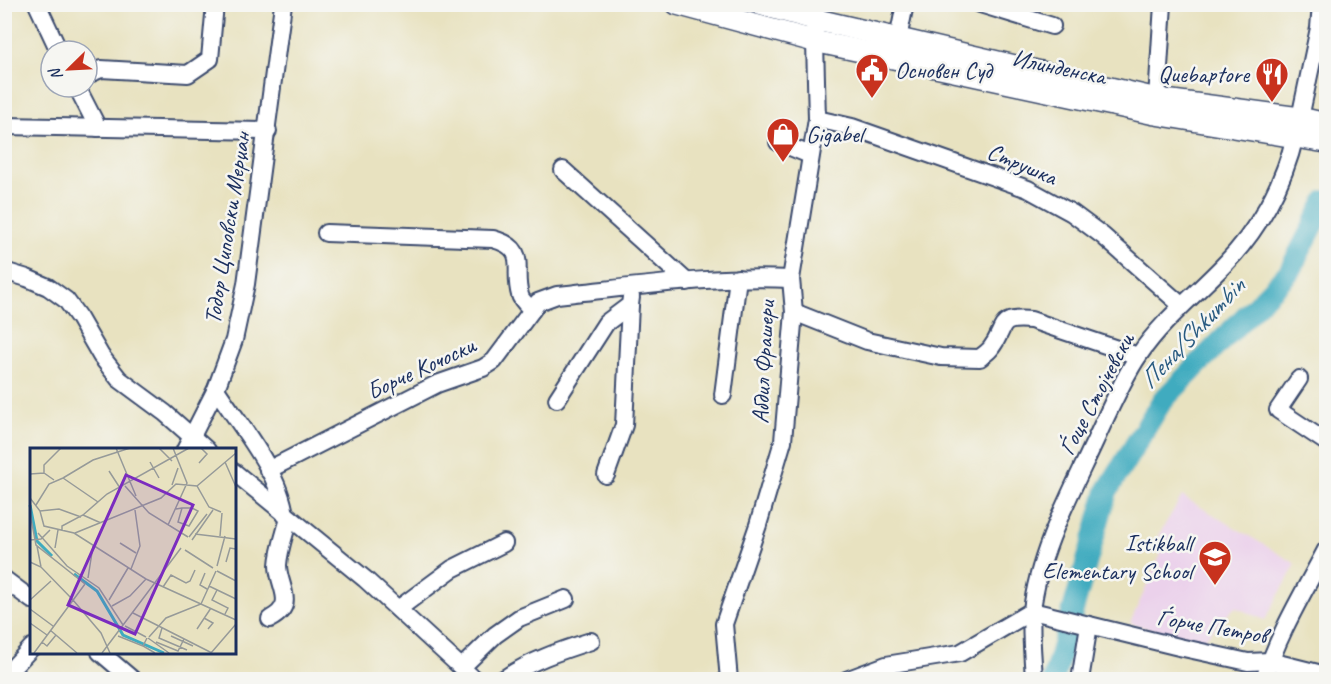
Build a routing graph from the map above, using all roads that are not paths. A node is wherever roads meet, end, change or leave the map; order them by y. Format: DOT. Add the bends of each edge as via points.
graph roads {
  1 [pos="36,4"];
  2 [pos="215,4"];
  3 [pos="678,4"];
  4 [pos="759,4"];
  5 [pos="905,4"];
  6 [pos="980,4"];
  7 [pos="1163,4"];
  8 [pos="1321,4"];
  9 [pos="283,5"];
  10 [pos="814,12"];
  11 [pos="1052,26"];
  12 [pos="53,39"];
  13 [pos="898,39"];
  14 [pos="814,41"];
  15 [pos="99,70"];
  16 [pos="83,99"];
  17 [pos="1157,99"];
  18 [pos="817,119"];
  19 [pos="4,126"];
  20 [pos="1298,127"];
  21 [pos="98,128"];
  22 [pos="268,131"];
  23 [pos="1323,132"];
  24 [pos="778,142"];
  25 [pos="810,155"];
  26 [pos="562,170"];
  27 [pos="326,233"];
  28 [pos="4,271"];
  29 [pos="738,278"];
  30 [pos="791,279"];
  31 [pos="687,282"];
  32 [pos="633,287"];
  33 [pos="630,305"];
  34 [pos="1181,305"];
  35 [pos="532,310"];
  36 [pos="794,312"];
  37 [pos="1138,356"];
  38 [pos="1299,379"];
  39 [pos="216,389"];
  40 [pos="723,395"];
  41 [pos="557,399"];
  42 [pos="1326,442"];
  43 [pos="188,444"];
  44 [pos="268,470"];
  45 [pos="236,474"];
  46 [pos="606,475"];
  47 [pos="287,517"];
  48 [pos="504,543"];
  49 [pos="1326,550"];
  50 [pos="4,579"];
  51 [pos="30,598"];
  52 [pos="566,599"];
  53 [pos="398,609"];
  54 [pos="1038,613"];
  55 [pos="270,619"];
  56 [pos="1083,624"];
  57 [pos="591,641"];
  58 [pos="30,649"];
  59 [pos="102,654"];
  60 [pos="1270,661"];
  61 [pos="462,667"];
  62 [pos="1326,675"];
  63 [pos="4,677"];
  64 [pos="133,680"];
  65 [pos="475,680"];
  66 [pos="501,680"];
  67 [pos="729,680"];
  68 [pos="846,680"];
  69 [pos="1034,680"];
  70 [pos="1080,680"];
  71 [pos="1264,680"];
  1 -- 12 [label="street"];
  2 -- 15 [label="street" via="210,59 189,74"];
  3 -- 14 [label="main road, Илинденска"];
  4 -- 10 [label="main road, Илинденска"];
  5 -- 13 [label="street"];
  6 -- 11 [label="street"];
  7 -- 17 [label="street"];
  8 -- 20 [label="street, Ѓоце Стојчевски"];
  9 -- 22 [label="street, Тодор Циповски Мерџан"];
  10 -- 13 [label="main road, Илинденска"];
  10 -- 14 [label="street, Абдил Фрашери"];
  13 -- 17 [label="main road, Илинденска"];
  14 -- 18 [label="street, Абдил Фрашери"];
  14 -- 20 [label="main road, Илинденска" via="1155,114"];
  16 -- 21 [label="street"];
  17 -- 20 [label="main road, Илинденска"];
  18 -- 25 [label="street, Абдил Фрашери"];
  18 -- 34 [label="street, Струшка" via="852,127 1028,189 1088,225"];
  19 -- 21 [label="street"];
  20 -- 23 [label="main road, Илинденска"];
  20 -- 34 [label="street, Ѓоце Стојчевски" via="1286,167 1256,227 1224,265"];
  21 -- 22 [label="street"];
  22 -- 39 [label="street, Тодор Циповски Мерџан" via="246,284 234,340"];
  24 -- 25 [label="street"];
  25 -- 30 [label="street, Абдил Фрашери"];
  26 -- 31 [label="street"];
  27 -- 35 [label="street" via="503,242 514,249 520,297"];
  28 -- 43 [label="street" via="48,287 66,300 119,379 165,413"];
  29 -- 30 [label="street, Борче Кочоски"];
  29 -- 31 [label="street, Борче Кочоски"];
  29 -- 40 [label="street"];
  30 -- 36 [label="street, Абдил Фрашери"];
  31 -- 32 [label="street, Борче Кочоски"];
  32 -- 33 [label="street"];
  32 -- 35 [label="street, Борче Кочоски" via="557,295 538,302"];
  33 -- 41 [label="street" via="606,323"];
  33 -- 46 [label="street" via="624,425"];
  34 -- 37 [label="street, Ѓоце Стојчевски"];
  35 -- 44 [label="street, Борче Кочоски" via="494,361 483,368 437,384"];
  36 -- 37 [label="street" via="867,341 941,357 980,358 991,349 1000,327 1013,319 1031,320"];
  36 -- 67 [label="street, Абдил Фрашери" via="783,441 724,624"];
  37 -- 54 [label="street, Ѓоце Стојчевски" via="1073,488 1043,561"];
  38 -- 42 [label="street" via="1278,410"];
  39 -- 43 [label="street, Тодор Циповски Мерџан"];
  39 -- 44 [label="street"];
  44 -- 47 [label="street" via="283,499"];
  45 -- 47 [label="street"];
  47 -- 53 [label="street"];
  47 -- 55 [label="street" via="278,568 286,593 284,607"];
  48 -- 53 [label="street" via="452,569"];
  49 -- 60 [label="street"];
  50 -- 51 [label="street"];
  52 -- 61 [label="street" via="519,618"];
  53 -- 61 [label="street"];
  54 -- 56 [label="street, Ѓорче Петров"];
  54 -- 68 [label="street" via="960,653 886,665"];
  54 -- 69 [label="street, Ѓоце Стојчевски"];
  56 -- 60 [label="street, Ѓорче Петров" via="1248,662"];
  56 -- 70 [label="street"];
  57 -- 66 [label="street" via="541,657"];
  58 -- 63 [label="street"];
  59 -- 64 [label="street"];
  60 -- 62 [label="street, Ѓорче Петров"];
  60 -- 71 [label="street"];
  61 -- 65 [label="street"];
}
